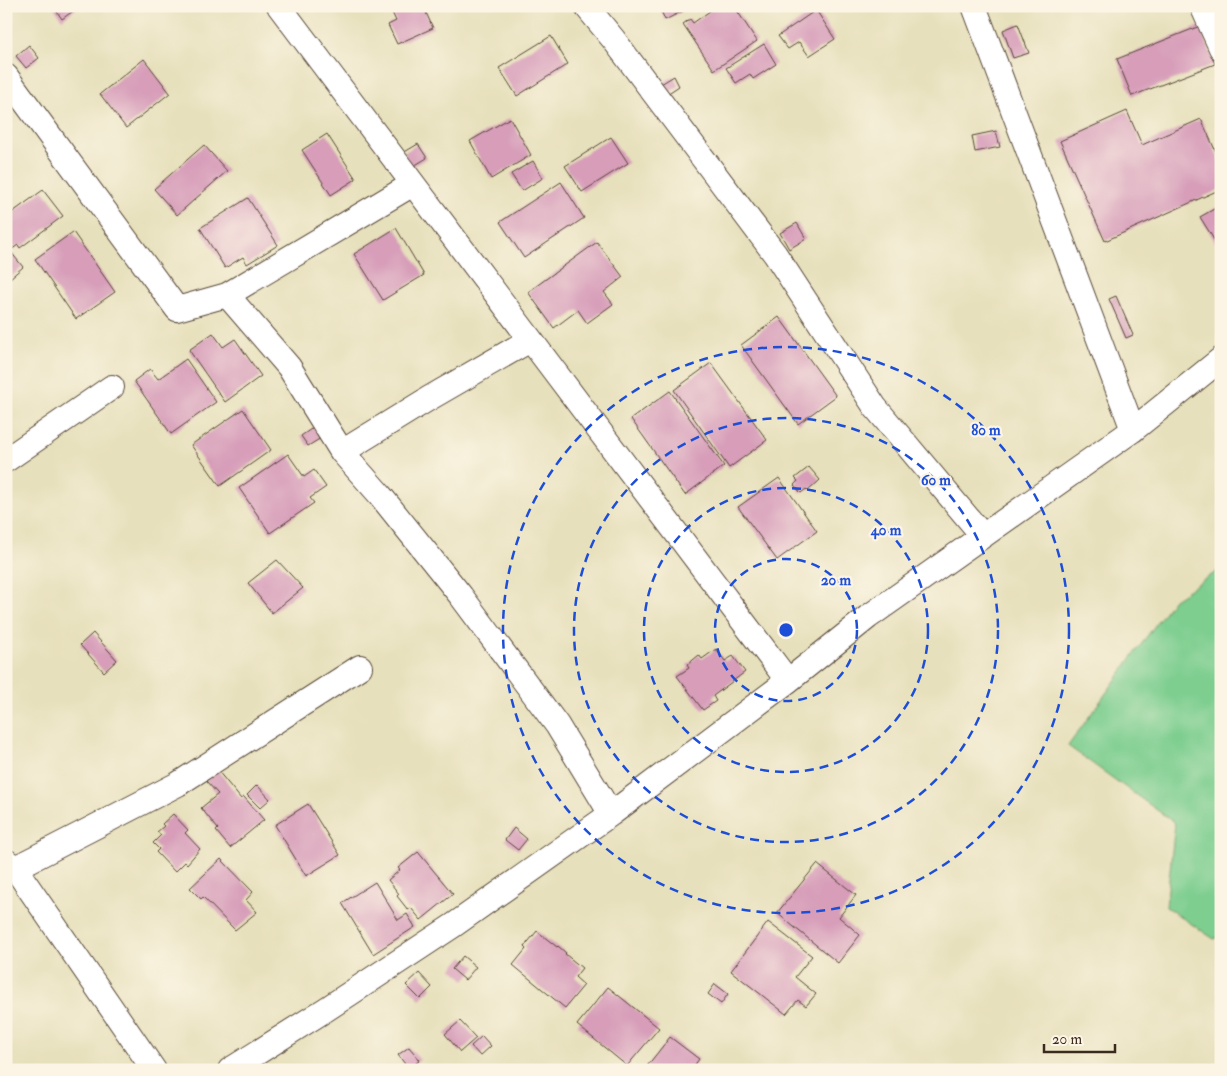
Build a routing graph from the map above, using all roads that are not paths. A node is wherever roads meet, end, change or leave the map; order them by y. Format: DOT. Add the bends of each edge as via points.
graph roads {
  1 [pos="279,6"];
  2 [pos="586,6"];
  3 [pos="974,6"];
  4 [pos="1202,6"];
  5 [pos="1221,48"];
  6 [pos="6,76"];
  7 [pos="413,184"];
  8 [pos="226,295"];
  9 [pos="530,340"];
  10 [pos="1221,359"];
  11 [pos="112,387"];
  12 [pos="1133,430"];
  13 [pos="342,452"];
  14 [pos="6,460"];
  15 [pos="983,536"];
  16 [pos="360,667"];
  17 [pos="788,681"];
  18 [pos="611,814"];
  19 [pos="11,864"];
  20 [pos="154,1070"];
  21 [pos="230,1070"];
  1 -- 7 [label="street"];
  2 -- 15 [label="street" via="775,254 874,407"];
  3 -- 12 [label="street"];
  4 -- 5 [label="street"];
  6 -- 8 [label="street" via="177,309"];
  7 -- 8 [label="street"];
  7 -- 9 [label="street"];
  8 -- 13 [label="street" via="289,367"];
  9 -- 13 [label="street"];
  9 -- 17 [label="street"];
  10 -- 12 [label="street"];
  11 -- 14 [label="street"];
  12 -- 15 [label="street"];
  13 -- 18 [label="street" via="461,596 557,725"];
  15 -- 17 [label="street" via="868,617"];
  16 -- 19 [label="street" via="178,784"];
  17 -- 18 [label="street"];
  18 -- 21 [label="street" via="446,930"];
  19 -- 20 [label="street"];
}
